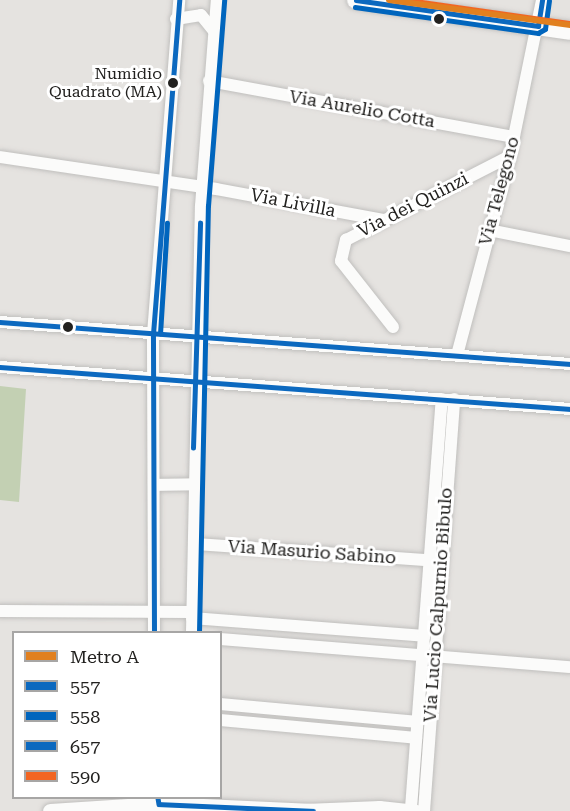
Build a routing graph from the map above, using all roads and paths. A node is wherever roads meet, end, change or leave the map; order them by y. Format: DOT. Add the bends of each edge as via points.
graph roads {
  1 [pos="178,0"];
  2 [pos="216,0"];
  3 [pos="356,0"];
  4 [pos="542,0"];
  5 [pos="177,19"];
  6 [pos="538,26"];
  7 [pos="213,30"];
  8 [pos="570,31"];
  9 [pos="209,81"];
  10 [pos="514,137"];
  11 [pos="510,156"];
  12 [pos="0,157"];
  13 [pos="162,183"];
  14 [pos="202,187"];
  15 [pos="384,220"];
  16 [pos="489,230"];
  17 [pos="570,246"];
  18 [pos="0,322"];
  19 [pos="393,327"];
  20 [pos="153,334"];
  21 [pos="196,337"];
  22 [pos="457,355"];
  23 [pos="570,364"];
  24 [pos="0,367"];
  25 [pos="152,378"];
  26 [pos="194,380"];
  27 [pos="448,399"];
  28 [pos="570,409"];
  29 [pos="193,484"];
  30 [pos="154,485"];
  31 [pos="195,544"];
  32 [pos="435,561"];
  33 [pos="0,611"];
  34 [pos="154,612"];
  35 [pos="192,615"];
  36 [pos="154,631"];
  37 [pos="192,631"];
  38 [pos="424,636"];
  39 [pos="222,639"];
  40 [pos="429,656"];
  41 [pos="570,667"];
  42 [pos="222,704"];
  43 [pos="222,720"];
  44 [pos="418,722"];
  45 [pos="416,738"];
  46 [pos="158,801"];
  47 [pos="195,801"];
  48 [pos="309,810"];
  49 [pos="418,810"];
  50 [pos="50,811"];
  1 -- 5 [label="street"];
  2 -- 7 [label="street"];
  3 -- 6 [label="main road"];
  4 -- 6 [label="street, Via Telegono"];
  5 -- 7 [label="street" via="201,15"];
  5 -- 13 [label="street"];
  6 -- 8 [label="main road"];
  6 -- 10 [label="street, Via Telegono"];
  7 -- 9 [label="street"];
  9 -- 10 [label="street, Via Aurelio Cotta"];
  9 -- 14 [label="street"];
  10 -- 11 [label="street, Via Telegono"];
  11 -- 15 [label="street, Via dei Quinzi"];
  11 -- 16 [label="street, Via Telegono"];
  12 -- 13 [label="street, Via Livilla"];
  13 -- 14 [label="street, Via Livilla"];
  13 -- 20 [label="street"];
  14 -- 15 [label="street, Via Livilla"];
  14 -- 21 [label="street"];
  15 -- 19 [label="street, Via dei Quinzi" via="346,240 341,261"];
  16 -- 17 [label="street"];
  16 -- 22 [label="street, Via Telegono"];
  18 -- 20 [label="street"];
  20 -- 21 [label="street"];
  20 -- 25 [label="street"];
  21 -- 22 [label="street"];
  21 -- 26 [label="street"];
  22 -- 23 [label="street"];
  24 -- 25 [label="street"];
  25 -- 26 [label="street"];
  25 -- 30 [label="street"];
  26 -- 27 [label="street"];
  26 -- 29 [label="street"];
  27 -- 28 [label="street"];
  27 -- 32 [label="street, Via Lucio Calpurnio Bibulo"];
  29 -- 30 [label="street"];
  29 -- 31 [label="street"];
  30 -- 34 [label="street"];
  31 -- 32 [label="street, Via Masurio Sabino"];
  31 -- 35 [label="street"];
  32 -- 38 [label="street, Via Lucio Calpurnio Bibulo"];
  32 -- 40 [label="street, Via Lucio Calpurnio Bibulo"];
  33 -- 34 [label="street"];
  34 -- 35 [label="street"];
  34 -- 36 [label="street"];
  35 -- 37 [label="street"];
  35 -- 38 [label="street"];
  38 -- 40 [label="street, Via Lucio Calpurnio Bibulo"];
  39 -- 40 [label="street"];
  40 -- 41 [label="street"];
  40 -- 44 [label="street, Via Lucio Calpurnio Bibulo"];
  40 -- 49 [label="street, Via Lucio Calpurnio Bibulo"];
  42 -- 44 [label="street"];
  43 -- 45 [label="street"];
  44 -- 45 [label="street, Via Lucio Calpurnio Bibulo"];
  45 -- 49 [label="street, Via Lucio Calpurnio Bibulo"];
  46 -- 47 [label="street"];
  46 -- 50 [label="street"];
  47 -- 48 [label="street"];
  48 -- 49 [label="street"];
}
